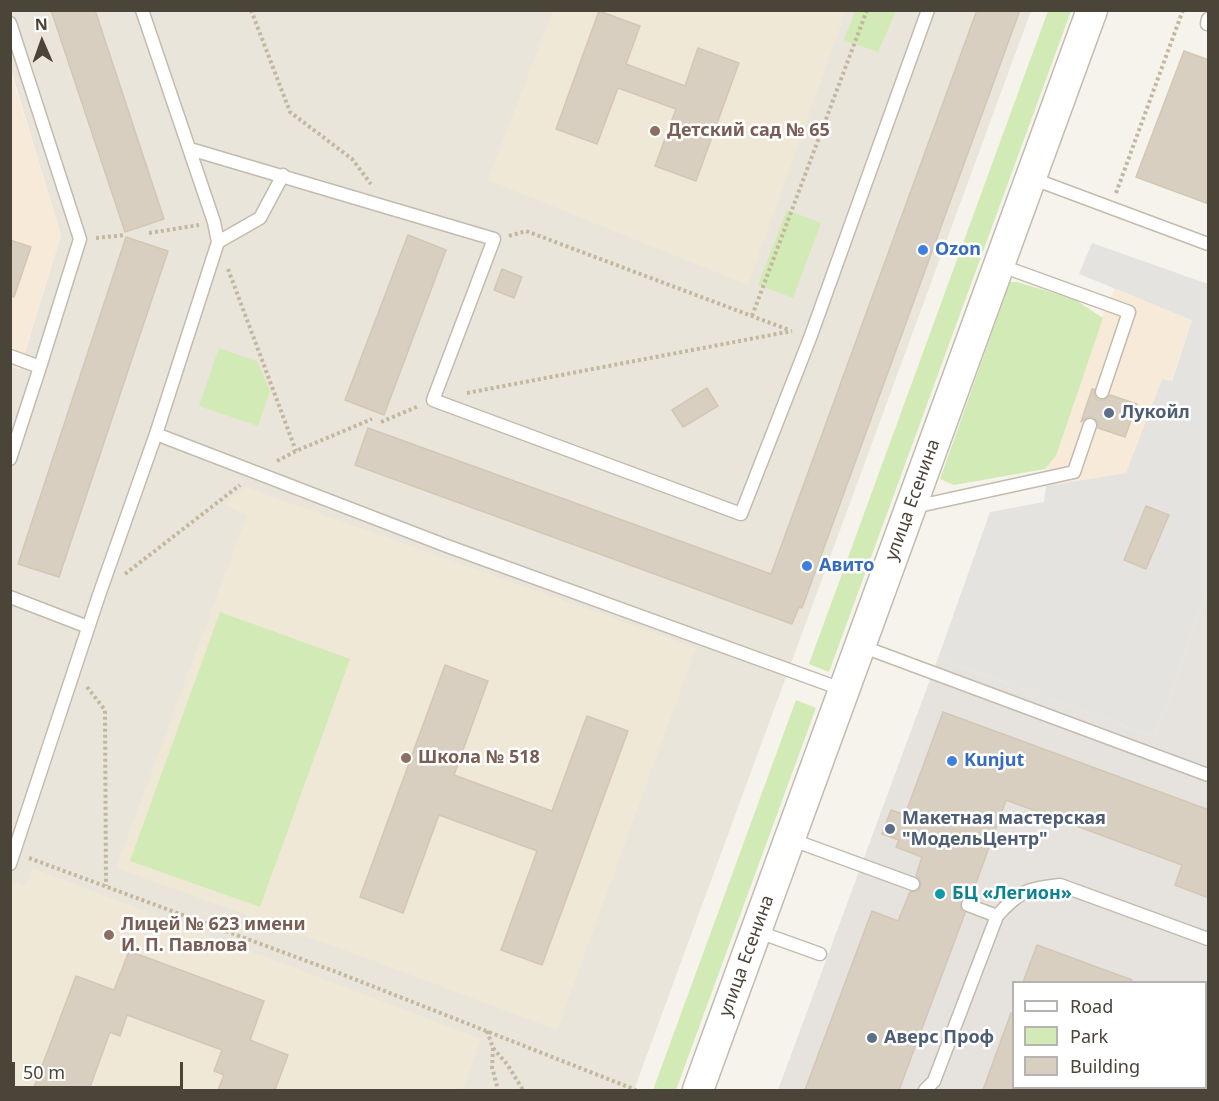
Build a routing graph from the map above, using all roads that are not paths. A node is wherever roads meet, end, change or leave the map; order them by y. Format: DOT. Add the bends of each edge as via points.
graph roads {
  1 [pos="142,10"];
  2 [pos="928,10"];
  3 [pos="1092,10"];
  4 [pos="1209,20"];
  5 [pos="10,22"];
  6 [pos="1209,24"];
  7 [pos="190,149"];
  8 [pos="283,175"];
  9 [pos="1031,178"];
  10 [pos="218,243"];
  11 [pos="1209,244"];
  12 [pos="999,265"];
  13 [pos="10,357"];
  14 [pos="40,367"];
  15 [pos="1102,392"];
  16 [pos="1090,425"];
  17 [pos="156,434"];
  18 [pos="10,459"];
  19 [pos="910,508"];
  20 [pos="10,597"];
  21 [pos="88,627"];
  22 [pos="860,646"];
  23 [pos="844,690"];
  24 [pos="1209,775"];
  25 [pos="790,839"];
  26 [pos="13,858"];
  27 [pos="913,884"];
  28 [pos="968,905"];
  29 [pos="996,916"];
  30 [pos="756,932"];
  31 [pos="1209,939"];
  32 [pos="820,954"];
  33 [pos="698,1090"];
  34 [pos="925,1090"];
  1 -- 7 [label="lane"];
  2 -- 8 [label="lane" via="810,338 741,514 433,400 494,239"];
  3 -- 9 [label="street, улица Есенина"];
  4 -- 6 [label="lane"];
  5 -- 14 [label="lane" via="80,239"];
  7 -- 8 [label="lane"];
  7 -- 10 [label="lane"];
  8 -- 10 [label="lane" via="260,218"];
  9 -- 11 [label="lane"];
  9 -- 12 [label="street, улица Есенина"];
  10 -- 17 [label="lane"];
  12 -- 15 [label="lane" via="1129,312"];
  12 -- 19 [label="street, улица Есенина"];
  13 -- 14 [label="lane"];
  14 -- 18 [label="lane"];
  16 -- 19 [label="lane" via="1074,472"];
  17 -- 21 [label="lane"];
  17 -- 23 [label="lane" via="447,546"];
  19 -- 22 [label="street, улица Есенина"];
  20 -- 21 [label="lane"];
  21 -- 26 [label="lane"];
  22 -- 23 [label="street, улица Есенина"];
  22 -- 24 [label="lane"];
  23 -- 25 [label="street, улица Есенина"];
  25 -- 27 [label="lane"];
  25 -- 30 [label="street, улица Есенина"];
  28 -- 29 [label="lane"];
  29 -- 31 [label="lane" via="1012,898 1035,888 1060,885"];
  29 -- 34 [label="lane" via="934,1081"];
  30 -- 32 [label="lane"];
  30 -- 33 [label="street, улица Есенина"];
}
